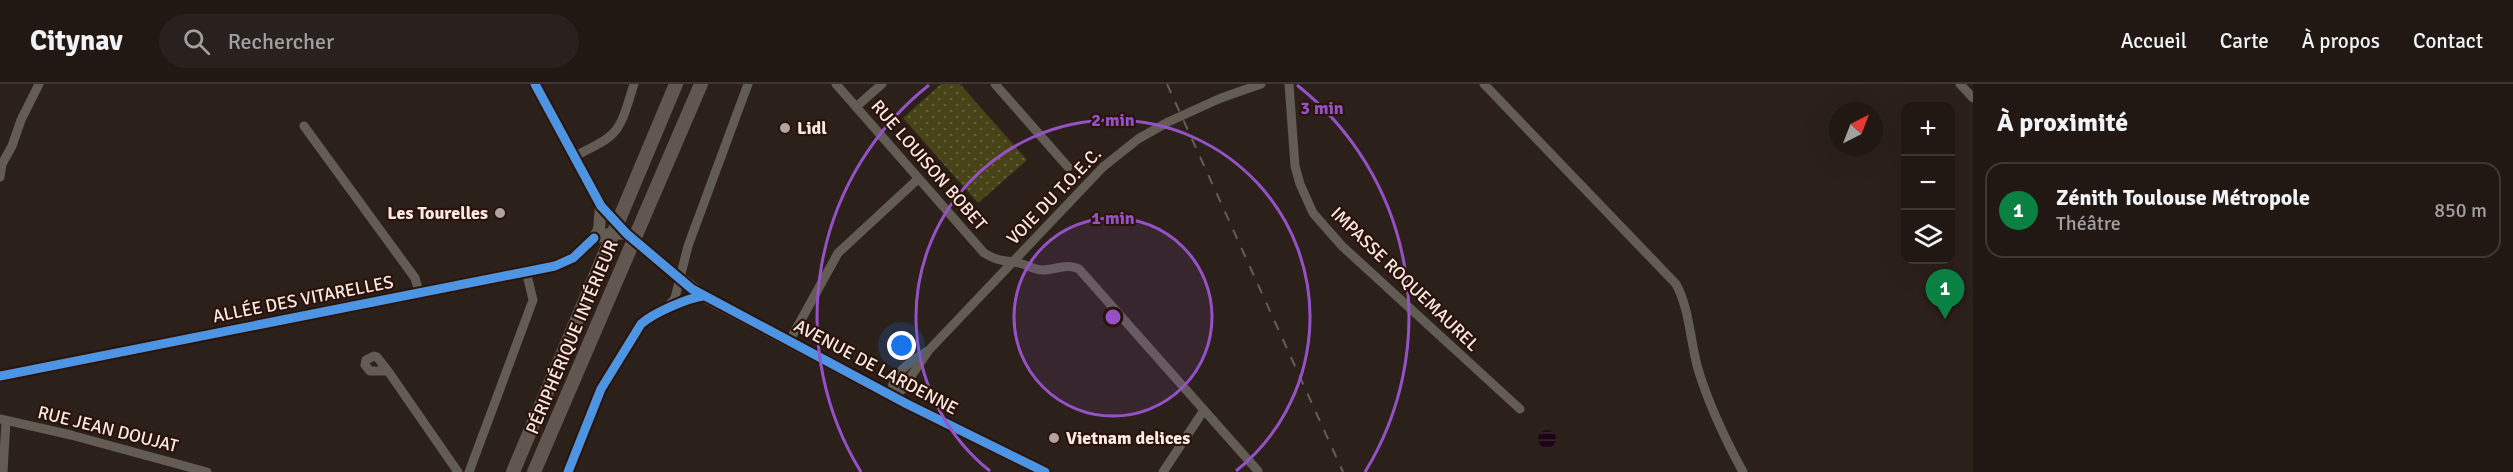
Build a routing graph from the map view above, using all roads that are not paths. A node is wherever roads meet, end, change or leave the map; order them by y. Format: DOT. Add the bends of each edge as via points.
graph roads {
  1 [pos="39,84"];
  2 [pos="535,84"];
  3 [pos="634,84"];
  4 [pos="676,84"];
  5 [pos="701,84"];
  6 [pos="748,84"];
  7 [pos="836,84"];
  8 [pos="882,84"];
  9 [pos="995,84"];
  10 [pos="1261,84"];
  11 [pos="1289,84"];
  12 [pos="1484,84"];
  13 [pos="1964,86"];
  14 [pos="1973,98"];
  15 [pos="856,107"];
  16 [pos="304,126"];
  17 [pos="575,156"];
  18 [pos="1,163"];
  19 [pos="1068,167"];
  20 [pos="0,177"];
  21 [pos="918,179"];
  22 [pos="602,206"];
  23 [pos="622,229"];
  24 [pos="596,234"];
  25 [pos="1012,263"];
  26 [pos="526,271"];
  27 [pos="690,286"];
  28 [pos="419,292"];
  29 [pos="666,309"];
  30 [pos="792,337"];
  31 [pos="388,371"];
  32 [pos="0,376"];
  33 [pos="895,390"];
  34 [pos="1520,409"];
  35 [pos="1204,410"];
  36 [pos="3,420"];
  37 [pos="1258,471"];
  38 [pos="3,472"];
  39 [pos="207,472"];
  40 [pos="458,472"];
  41 [pos="470,472"];
  42 [pos="513,472"];
  43 [pos="534,472"];
  44 [pos="568,472"];
  45 [pos="1045,472"];
  46 [pos="1056,472"];
  47 [pos="1163,472"];
  48 [pos="1743,472"];
  1 -- 18 [label="street"];
  2 -- 17 [label="main road, AVENUE DE LARDENNE"];
  3 -- 17 [label="street" via="623,121 613,135"];
  4 -- 42 [label="highway"];
  5 -- 43 [label="highway, PÉRIPHÉRIQUE INTÉRIEUR"];
  6 -- 27 [label="street" via="688,246"];
  7 -- 15 [label="street, RUE LOUISON BOBET"];
  8 -- 15 [label="street"];
  9 -- 19 [label="street"];
  10 -- 25 [label="street, VOIE DU T.O.E.C." via="1193,110 1138,139 1103,167"];
  11 -- 34 [label="street, IMPASSE ROQUEMAUREL" via="1295,166 1313,213 1342,246"];
  12 -- 48 [label="street" via="1676,284 1684,302 1704,388"];
  13 -- 14 [label="street"];
  15 -- 21 [label="street, RUE LOUISON BOBET"];
  16 -- 28 [label="street" via="415,278"];
  17 -- 22 [label="main road, AVENUE DE LARDENNE"];
  18 -- 20 [label="street"];
  21 -- 25 [label="street, RUE LOUISON BOBET" via="984,253"];
  21 -- 30 [label="street" via="838,253"];
  22 -- 23 [label="main road, AVENUE DE LARDENNE, bridge"];
  22 -- 24 [label="main road"];
  23 -- 24 [label="main road, bridge"];
  23 -- 27 [label="main road, AVENUE DE LARDENNE, bridge"];
  24 -- 26 [label="main road, ALLÉE DES VITARELLES" via="577,255 555,266"];
  25 -- 33 [label="street, VOIE DU T.O.E.C."];
  25 -- 35 [label="street, RUE LOUISON BOBET" via="1042,270 1072,266 1079,269"];
  26 -- 28 [label="main road, ALLÉE DES VITARELLES"];
  26 -- 41 [label="street" via="533,300"];
  27 -- 29 [label="street"];
  27 -- 29 [label="street"];
  27 -- 30 [label="main road, AVENUE DE LARDENNE"];
  28 -- 32 [label="main road, ALLÉE DES VITARELLES"];
  29 -- 44 [label="street" via="642,324 607,378"];
  30 -- 33 [label="main road, AVENUE DE LARDENNE"];
  31 -- 40 [label="street"];
  33 -- 45 [label="main road, AVENUE DE LARDENNE"];
  33 -- 46 [label="main road, AVENUE DE LARDENNE"];
  35 -- 37 [label="street"];
  35 -- 47 [label="street"];
  36 -- 38 [label="street"];
  36 -- 39 [label="street, RUE JEAN DOUJAT"];
}
